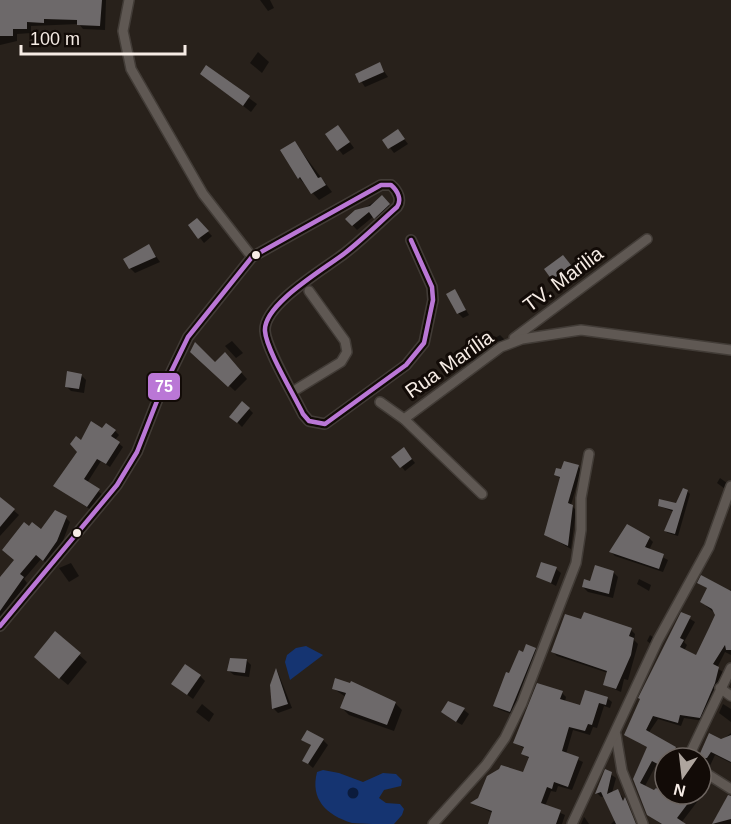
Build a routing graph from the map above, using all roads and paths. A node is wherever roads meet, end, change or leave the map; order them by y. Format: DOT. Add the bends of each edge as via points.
graph roads {
  1 [pos="129,0"];
  2 [pos="647,239"];
  3 [pos="411,240"];
  4 [pos="252,256"];
  5 [pos="309,291"];
  6 [pos="501,347"];
  7 [pos="731,350"];
  8 [pos="292,392"];
  9 [pos="380,402"];
  10 [pos="404,418"];
  11 [pos="589,454"];
  12 [pos="731,486"];
  13 [pos="482,494"];
  14 [pos="0,626"];
  15 [pos="731,668"];
  16 [pos="720,688"];
  17 [pos="731,696"];
  18 [pos="616,734"];
  19 [pos="693,746"];
  20 [pos="713,778"];
  21 [pos="731,789"];
  22 [pos="433,824"];
  23 [pos="572,824"];
  24 [pos="643,824"];
  1 -- 4 [label="street" via="123,31 131,69 203,194"];
  2 -- 6 [label="street, TV. Marilia"];
  3 -- 8 [label="street" via="432,287 429,326 417,354 325,424 309,421"];
  4 -- 8 [label="street" via="381,185 391,185 400,199 346,252 299,287 268,317 267,339"];
  4 -- 14 [label="street" via="188,337 137,452 117,485"];
  5 -- 8 [label="street" via="345,341 347,352 340,362"];
  6 -- 7 [label="street, Rua Marília" via="522,339 581,330"];
  6 -- 10 [label="street, Rua Marília"];
  9 -- 10 [label="street"];
  10 -- 13 [label="street, Rua Marília"];
  11 -- 22 [label="street" via="576,563 522,703 486,765"];
  12 -- 18 [label="street" via="709,547 657,640"];
  15 -- 16 [label="street"];
  16 -- 17 [label="street"];
  16 -- 19 [label="street"];
  18 -- 23 [label="street"];
  18 -- 24 [label="street" via="622,771"];
  20 -- 21 [label="street"];
}
